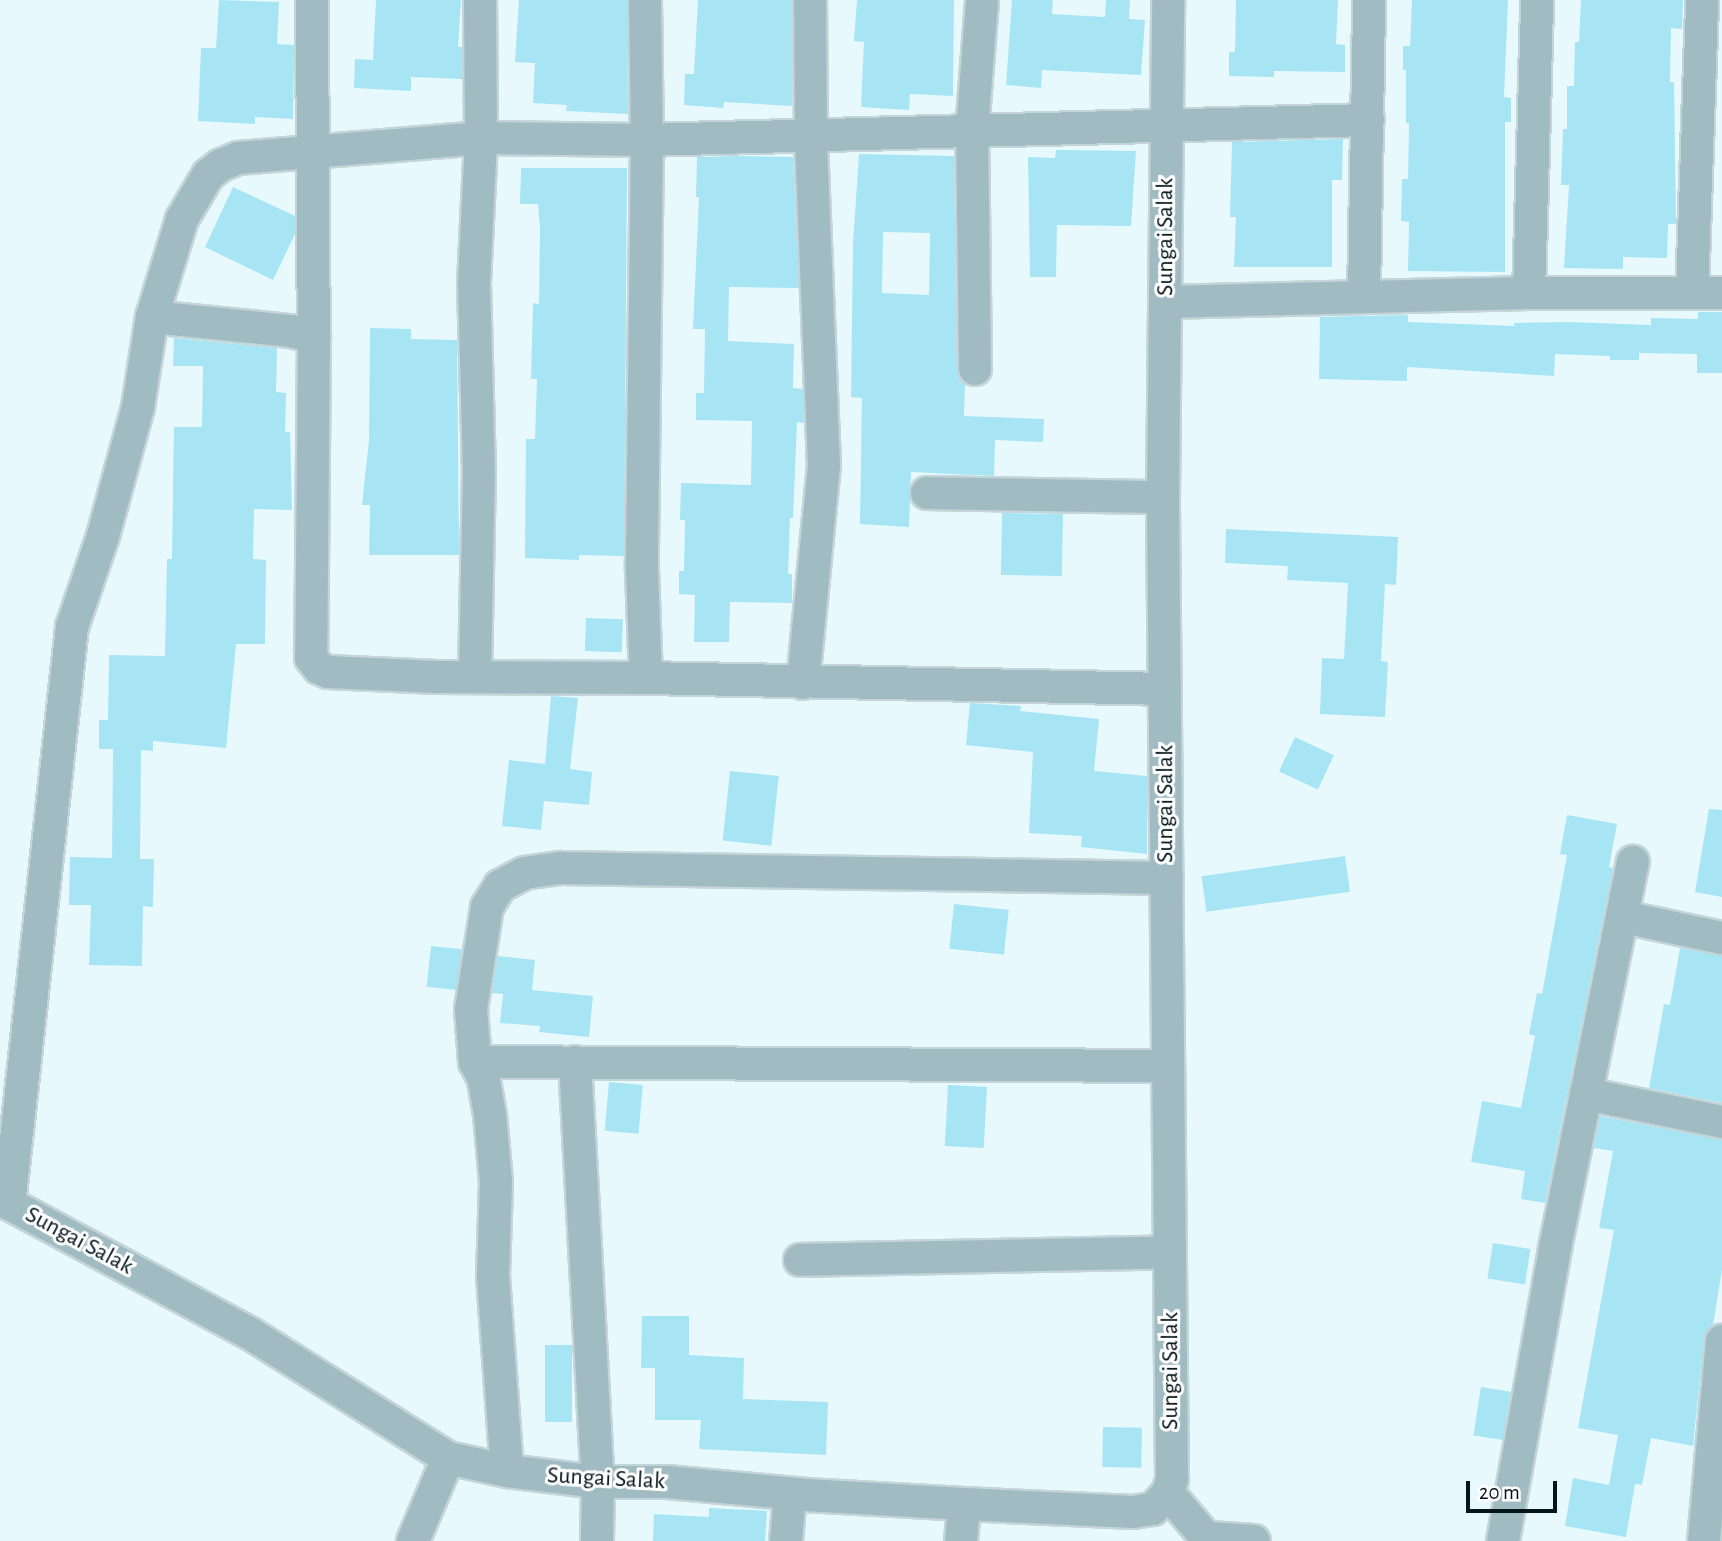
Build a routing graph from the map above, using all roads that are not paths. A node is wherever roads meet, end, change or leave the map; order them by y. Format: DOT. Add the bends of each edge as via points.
graph roads {
  1 [pos="312,0"];
  2 [pos="480,0"];
  3 [pos="645,0"];
  4 [pos="810,0"];
  5 [pos="982,0"];
  6 [pos="1168,0"];
  7 [pos="1369,0"];
  8 [pos="1537,0"];
  9 [pos="1702,0"];
  10 [pos="1368,120"];
  11 [pos="1166,127"];
  12 [pos="972,131"];
  13 [pos="811,136"];
  14 [pos="481,138"];
  15 [pos="647,140"];
  16 [pos="314,153"];
  17 [pos="1529,293"];
  18 [pos="1707,293"];
  19 [pos="1364,295"];
  20 [pos="1165,302"];
  21 [pos="152,317"];
  22 [pos="314,337"];
  23 [pos="975,369"];
  24 [pos="927,493"];
  25 [pos="1163,497"];
  26 [pos="475,677"];
  27 [pos="646,678"];
  28 [pos="803,683"];
  29 [pos="1165,689"];
  30 [pos="1633,862"];
  31 [pos="1167,878"];
  32 [pos="1623,917"];
  33 [pos="1722,938"];
  34 [pos="475,1062"];
  35 [pos="575,1062"];
  36 [pos="1168,1066"];
  37 [pos="1586,1094"];
  38 [pos="1722,1122"];
  39 [pos="5,1202"];
  40 [pos="1170,1252"];
  41 [pos="800,1260"];
  42 [pos="1722,1341"];
  43 [pos="448,1458"];
  44 [pos="507,1471"];
  45 [pos="598,1482"];
  46 [pos="1168,1493"];
  47 [pos="790,1494"];
  48 [pos="1716,1502"];
  49 [pos="964,1504"];
  50 [pos="1209,1540"];
  51 [pos="413,1541"];
  52 [pos="597,1541"];
  53 [pos="786,1541"];
  54 [pos="961,1541"];
  55 [pos="1254,1541"];
  56 [pos="1503,1541"];
  57 [pos="1704,1541"];
  1 -- 16 [label="street"];
  2 -- 14 [label="street"];
  3 -- 15 [label="street"];
  4 -- 13 [label="street"];
  5 -- 12 [label="street"];
  6 -- 11 [label="street, Sungai Salak"];
  7 -- 10 [label="street"];
  8 -- 17 [label="street"];
  9 -- 18 [label="street"];
  10 -- 11 [label="street"];
  10 -- 19 [label="street"];
  11 -- 12 [label="street"];
  11 -- 20 [label="street, Sungai Salak"];
  12 -- 13 [label="street"];
  12 -- 23 [label="street"];
  13 -- 15 [label="street"];
  13 -- 28 [label="street" via="824,466"];
  14 -- 15 [label="street"];
  14 -- 16 [label="street"];
  14 -- 26 [label="street" via="474,282 479,473"];
  15 -- 27 [label="street" via="642,570"];
  16 -- 21 [label="street" via="238,159 208,175 182,219"];
  16 -- 22 [label="street"];
  17 -- 18 [label="street"];
  17 -- 19 [label="street"];
  19 -- 20 [label="street"];
  20 -- 25 [label="street, Sungai Salak"];
  21 -- 22 [label="street"];
  21 -- 39 [label="street" via="138,407 103,536 72,627"];
  22 -- 26 [label="street" via="312,658 328,672"];
  24 -- 25 [label="street"];
  25 -- 29 [label="street, Sungai Salak"];
  26 -- 27 [label="street"];
  27 -- 28 [label="street"];
  28 -- 29 [label="street"];
  29 -- 31 [label="street, Sungai Salak"];
  30 -- 32 [label="street"];
  31 -- 34 [label="street" via="561,868 524,873 500,886 487,907 471,1009"];
  31 -- 36 [label="street, Sungai Salak"];
  32 -- 33 [label="street"];
  32 -- 37 [label="street"];
  34 -- 35 [label="street"];
  34 -- 44 [label="street" via="491,1115 496,1182 493,1277"];
  35 -- 36 [label="street"];
  35 -- 45 [label="street"];
  36 -- 40 [label="street, Sungai Salak"];
  37 -- 38 [label="street"];
  37 -- 56 [label="street"];
  39 -- 43 [label="street, Sungai Salak" via="251,1334"];
  40 -- 41 [label="street"];
  40 -- 46 [label="street, Sungai Salak" via="1172,1479"];
  42 -- 48 [label="street"];
  43 -- 44 [label="street, Sungai Salak"];
  43 -- 51 [label="street"];
  44 -- 45 [label="street, Sungai Salak"];
  45 -- 47 [label="street, Sungai Salak" via="667,1482"];
  45 -- 52 [label="street"];
  46 -- 49 [label="street, Sungai Salak" via="1153,1509 1133,1512"];
  46 -- 50 [label="street"];
  47 -- 49 [label="street, Sungai Salak"];
  47 -- 53 [label="street"];
  48 -- 57 [label="street"];
  49 -- 54 [label="street"];
  50 -- 55 [label="street"];
}
